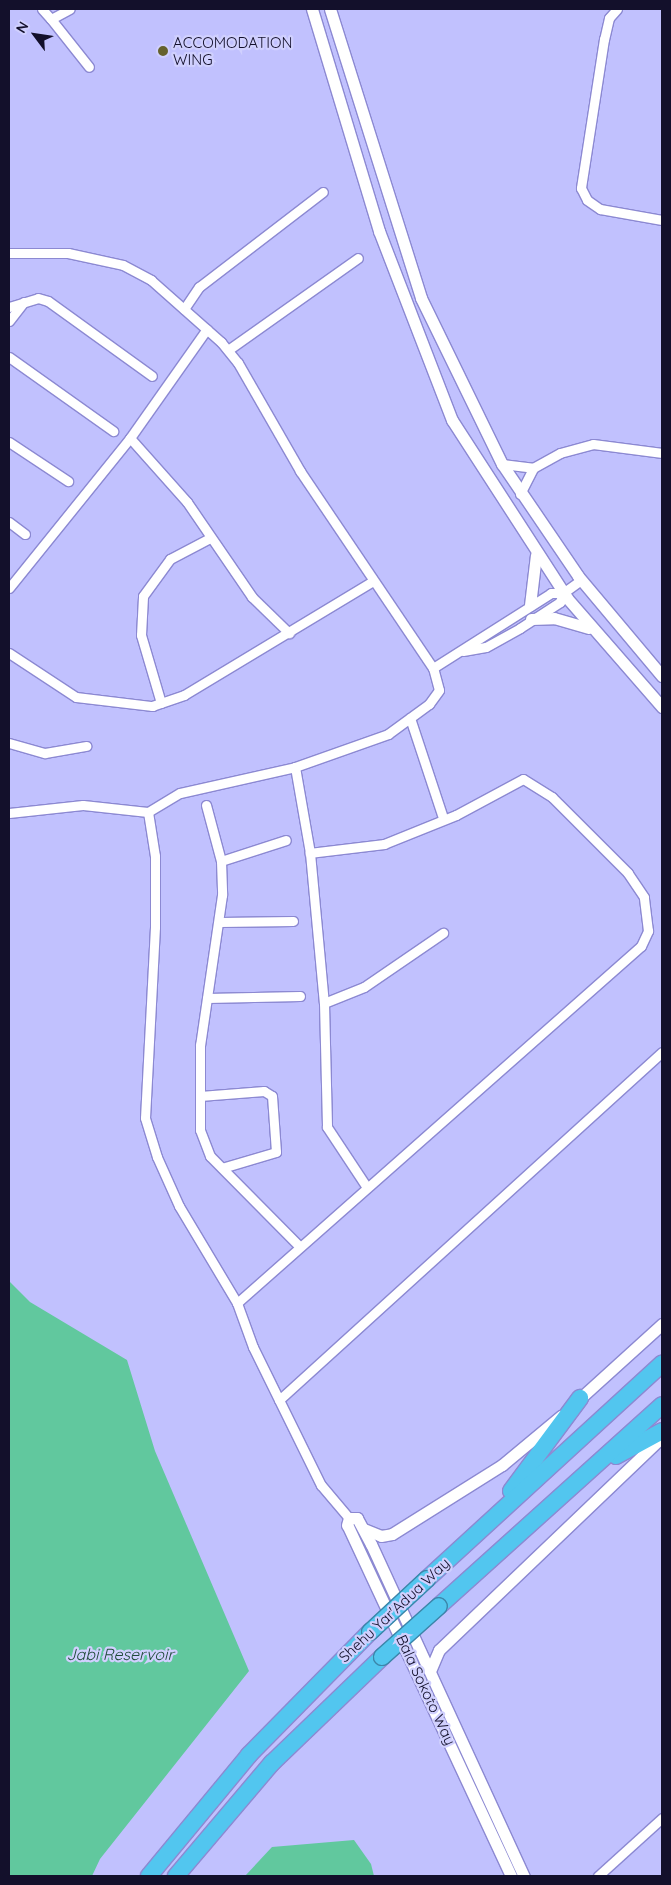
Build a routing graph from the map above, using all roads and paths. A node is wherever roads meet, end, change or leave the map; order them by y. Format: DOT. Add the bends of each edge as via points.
graph roads {
  1 [pos="42,9"];
  2 [pos="70,9"];
  3 [pos="312,9"];
  4 [pos="330,9"];
  5 [pos="617,9"];
  6 [pos="52,19"];
  7 [pos="89,67"];
  8 [pos="323,192"];
  9 [pos="662,220"];
  10 [pos="9,253"];
  11 [pos="358,258"];
  12 [pos="24,301"];
  13 [pos="9,307"];
  14 [pos="184,309"];
  15 [pos="9,321"];
  16 [pos="207,329"];
  17 [pos="228,350"];
  18 [pos="9,357"];
  19 [pos="152,376"];
  20 [pos="113,431"];
  21 [pos="130,438"];
  22 [pos="9,442"];
  23 [pos="662,453"];
  24 [pos="502,464"];
  25 [pos="533,468"];
  26 [pos="68,481"];
  27 [pos="520,494"];
  28 [pos="9,522"];
  29 [pos="25,534"];
  30 [pos="208,539"];
  31 [pos="536,555"];
  32 [pos="581,580"];
  33 [pos="374,581"];
  34 [pos="9,588"];
  35 [pos="563,593"];
  36 [pos="530,605"];
  37 [pos="531,619"];
  38 [pos="591,629"];
  39 [pos="289,633"];
  40 [pos="463,651"];
  41 [pos="9,653"];
  42 [pos="433,668"];
  43 [pos="662,676"];
  44 [pos="161,703"];
  45 [pos="662,707"];
  46 [pos="410,718"];
  47 [pos="9,743"];
  48 [pos="86,746"];
  49 [pos="295,767"];
  50 [pos="206,805"];
  51 [pos="148,812"];
  52 [pos="9,813"];
  53 [pos="444,818"];
  54 [pos="286,840"];
  55 [pos="310,853"];
  56 [pos="222,861"];
  57 [pos="293,921"];
  58 [pos="220,922"];
  59 [pos="443,933"];
  60 [pos="300,996"];
  61 [pos="207,998"];
  62 [pos="324,1003"];
  63 [pos="662,1052"];
  64 [pos="200,1096"];
  65 [pos="222,1168"];
  66 [pos="366,1186"];
  67 [pos="299,1246"];
  68 [pos="237,1302"];
  69 [pos="662,1324"];
  70 [pos="662,1364"];
  71 [pos="580,1398"];
  72 [pos="279,1400"];
  73 [pos="662,1405"];
  74 [pos="662,1431"];
  75 [pos="662,1437"];
  76 [pos="549,1508"];
  77 [pos="349,1518"];
  78 [pos="364,1529"];
  79 [pos="392,1534"];
  80 [pos="460,1548"];
  81 [pos="374,1550"];
  82 [pos="372,1572"];
  83 [pos="405,1646"];
  84 [pos="439,1650"];
  85 [pos="424,1656"];
  86 [pos="430,1671"];
  87 [pos="662,1818"];
  88 [pos="149,1876"];
  89 [pos="176,1876"];
  90 [pos="511,1876"];
  91 [pos="524,1876"];
  92 [pos="598,1876"];
  1 -- 6 [label="street"];
  2 -- 6 [label="street"];
  3 -- 31 [label="street" via="414,329 452,420"];
  4 -- 24 [label="street" via="421,298"];
  5 -- 9 [label="street" via="604,39 581,188 587,200 600,208"];
  6 -- 7 [label="street"];
  8 -- 14 [label="street" via="199,287"];
  10 -- 14 [label="street" via="68,253 123,265 151,280"];
  11 -- 17 [label="street"];
  12 -- 13 [label="street"];
  12 -- 15 [label="street"];
  12 -- 19 [label="street" via="48,301"];
  14 -- 16 [label="street"];
  16 -- 17 [label="street"];
  16 -- 21 [label="street"];
  17 -- 33 [label="street"];
  18 -- 20 [label="street"];
  21 -- 30 [label="street" via="187,502"];
  21 -- 34 [label="street"];
  22 -- 26 [label="street"];
  23 -- 25 [label="street" via="593,444 560,452"];
  24 -- 25 [label="street"];
  24 -- 27 [label="street"];
  25 -- 27 [label="street"];
  27 -- 32 [label="street"];
  28 -- 29 [label="street"];
  30 -- 39 [label="street" via="252,597"];
  30 -- 44 [label="street" via="170,558 143,596 141,635"];
  31 -- 35 [label="street"];
  31 -- 36 [label="street"];
  32 -- 35 [label="street"];
  32 -- 43 [label="street"];
  33 -- 39 [label="street"];
  33 -- 42 [label="street"];
  35 -- 36 [label="street" via="551,593"];
  35 -- 37 [label="street" via="560,602"];
  35 -- 38 [label="street"];
  36 -- 40 [label="street"];
  37 -- 38 [label="street" via="554,618"];
  37 -- 40 [label="street" via="486,648"];
  38 -- 45 [label="street"];
  39 -- 44 [label="street" via="184,695"];
  40 -- 42 [label="street"];
  41 -- 44 [label="street" via="76,697 122,705"];
  42 -- 46 [label="street" via="439,690"];
  46 -- 49 [label="street" via="388,734"];
  46 -- 53 [label="street"];
  47 -- 48 [label="street" via="45,753"];
  49 -- 51 [label="street" via="180,793"];
  49 -- 55 [label="street"];
  50 -- 56 [label="street"];
  51 -- 52 [label="street" via="82,805"];
  51 -- 68 [label="street" via="155,856 155,944 145,1118 156,1158 179,1206"];
  53 -- 55 [label="street" via="384,844"];
  53 -- 66 [label="street" via="524,779 552,797 628,873 644,897 648,930 641,946"];
  54 -- 56 [label="street"];
  55 -- 62 [label="street"];
  56 -- 58 [label="street"];
  57 -- 58 [label="street"];
  58 -- 61 [label="street"];
  59 -- 62 [label="street" via="364,987"];
  60 -- 61 [label="street"];
  61 -- 64 [label="street" via="200,1045"];
  62 -- 66 [label="street" via="327,1127"];
  63 -- 72 [label="street"];
  64 -- 65 [label="street" via="204,1146"];
  64 -- 65 [label="street" via="264,1091 272,1096 276,1152"];
  65 -- 67 [label="street"];
  66 -- 67 [label="street"];
  67 -- 68 [label="street"];
  68 -- 72 [label="street"];
  69 -- 71 [label="street"];
  70 -- 80 [label="highway, Shehu Yar'Adua Way"];
  71 -- 79 [label="street" via="502,1465"];
  71 -- 80 [label="highway" via="503,1502"];
  72 -- 77 [label="street" via="322,1485"];
  73 -- 76 [label="highway, Shehu Yar'Adua Way"];
  74 -- 76 [label="highway" via="613,1457"];
  75 -- 84 [label="street"];
  76 -- 89 [label="highway, Shehu Yar'Adua Way, bridge" via="382,1657 272,1763"];
  77 -- 78 [label="street, Bala Sokoto Way" via="357,1518"];
  77 -- 82 [label="street, Bala Sokoto Way" via="346,1525"];
  78 -- 79 [label="street" via="381,1536"];
  78 -- 81 [label="street, Bala Sokoto Way"];
  79 -- 81 [label="street"];
  80 -- 88 [label="highway, Shehu Yar'Adua Way, bridge" via="370,1632 249,1755"];
  81 -- 82 [label="street"];
  81 -- 85 [label="street, Bala Sokoto Way"];
  82 -- 83 [label="street, Bala Sokoto Way"];
  83 -- 85 [label="street"];
  83 -- 90 [label="street, Bala Sokoto Way"];
  84 -- 85 [label="street"];
  84 -- 86 [label="street"];
  85 -- 86 [label="street, Bala Sokoto Way"];
  86 -- 91 [label="street, Bala Sokoto Way"];
  87 -- 92 [label="street"];
}
